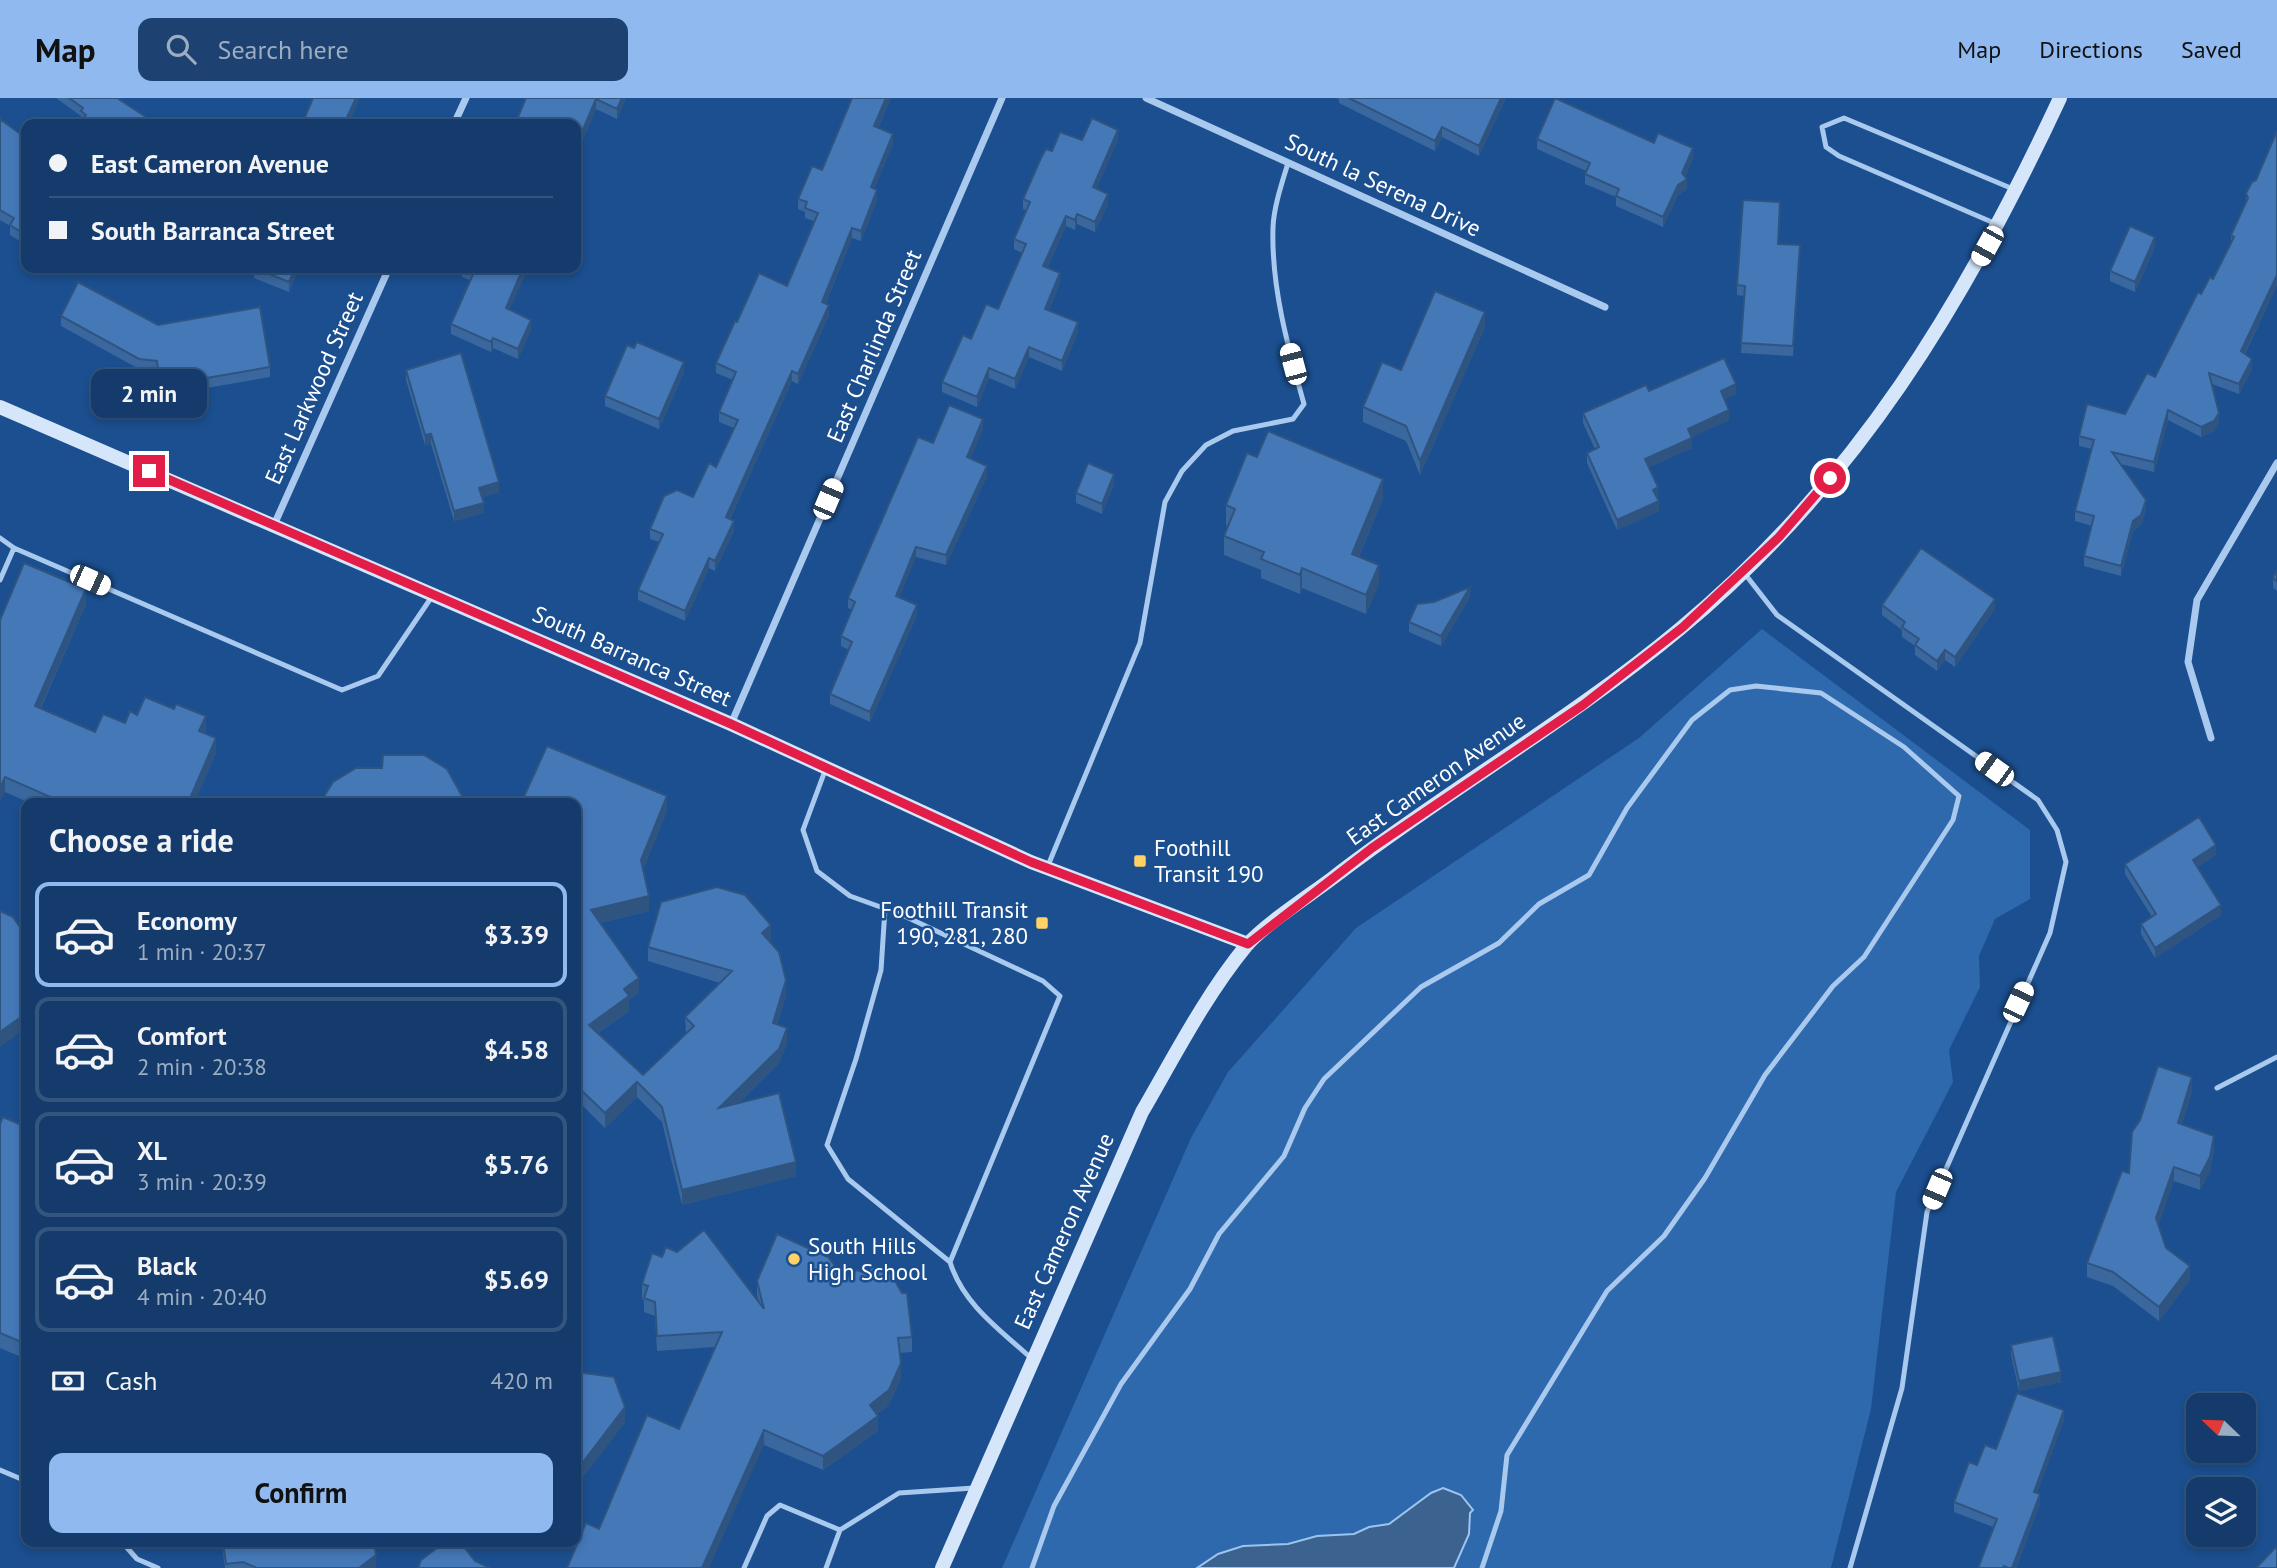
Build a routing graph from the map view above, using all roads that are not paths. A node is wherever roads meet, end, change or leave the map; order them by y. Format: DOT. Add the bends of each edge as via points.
graph roads {
  1 [pos="466,98"];
  2 [pos="1002,98"];
  3 [pos="1146,98"];
  4 [pos="2060,98"];
  5 [pos="456,119"];
  6 [pos="1288,163"];
  7 [pos="2016,191"];
  8 [pos="1999,225"];
  9 [pos="388,273"];
  10 [pos="1605,307"];
  11 [pos="0,407"];
  12 [pos="2277,463"];
  13 [pos="274,525"];
  14 [pos="0,538"];
  15 [pos="14,548"];
  16 [pos="1743,571"];
  17 [pos="0,580"];
  18 [pos="433,594"];
  19 [pos="731,724"];
  20 [pos="2211,738"];
  21 [pos="826,768"];
  22 [pos="1047,867"];
  23 [pos="885,909"];
  24 [pos="1248,944"];
  25 [pos="2277,1057"];
  26 [pos="2217,1088"];
  27 [pos="950,1262"];
  28 [pos="1033,1360"];
  29 [pos="0,1470"];
  30 [pos="21,1479"];
  31 [pos="977,1488"];
  32 [pos="840,1530"];
  33 [pos="126,1547"];
  34 [pos="158,1568"];
  35 [pos="744,1568"];
  36 [pos="826,1568"];
  37 [pos="942,1568"];
  38 [pos="1032,1568"];
  39 [pos="1482,1568"];
  40 [pos="1850,1568"];
  1 -- 5 [label="street"];
  2 -- 19 [label="street, East Charlinda Street"];
  3 -- 6 [label="street, South la Serena Drive"];
  4 -- 7 [label="main road, East Cameron Avenue"];
  6 -- 10 [label="street, South la Serena Drive"];
  6 -- 22 [label="lane" via="1273,224 1275,276 1304,404 1293,419 1233,431 1206,445 1182,471 1165,502 1140,643"];
  7 -- 8 [label="main road, East Cameron Avenue"];
  7 -- 8 [label="lane" via="1844,118 1822,127 1826,147 1839,156"];
  8 -- 16 [label="main road, East Cameron Avenue" via="1941,328 1865,438 1779,537"];
  9 -- 13 [label="street, East Larkwood Street"];
  11 -- 13 [label="main road, South Barranca Street"];
  12 -- 20 [label="street" via="2197,600 2188,662"];
  13 -- 18 [label="main road, South Barranca Street"];
  14 -- 15 [label="lane"];
  15 -- 17 [label="lane"];
  15 -- 18 [label="lane" via="342,690 378,676"];
  16 -- 24 [label="main road, East Cameron Avenue" via="1683,627 1583,705 1372,848"];
  16 -- 40 [label="lane" via="1777,615 2038,800 2057,830 2066,862 2050,933 1927,1212 1902,1388"];
  18 -- 19 [label="main road, South Barranca Street"];
  19 -- 21 [label="main road, South Barranca Street"];
  21 -- 22 [label="main road, South Barranca Street"];
  21 -- 23 [label="lane" via="803,830 817,871 850,896"];
  22 -- 24 [label="main road, South Barranca Street"];
  23 -- 27 [label="lane" via="881,971 827,1145 848,1180"];
  23 -- 27 [label="lane" via="1043,981 1060,996"];
  24 -- 28 [label="main road, East Cameron Avenue" via="1142,1112"];
  25 -- 26 [label="lane"];
  27 -- 28 [label="lane" via="956,1282 973,1305"];
  28 -- 31 [label="main road, East Cameron Avenue"];
  29 -- 30 [label="lane"];
  31 -- 32 [label="lane" via="900,1493"];
  31 -- 37 [label="main road, East Cameron Avenue"];
  32 -- 35 [label="lane" via="780,1505 768,1516"];
  32 -- 36 [label="lane"];
  33 -- 34 [label="lane" via="137,1559"];
  38 -- 39 [label="lane" via="1054,1506 1121,1384 1190,1289 1219,1234 1284,1156 1324,1079 1420,987 1499,943 1539,904 1589,874 1627,808 1692,720 1730,690 1756,686 1821,694 1903,747 1959,796 1952,820 1864,957 1833,986 1765,1075 1705,1178 1664,1236 1607,1291 1507,1455 1502,1511"];
}
